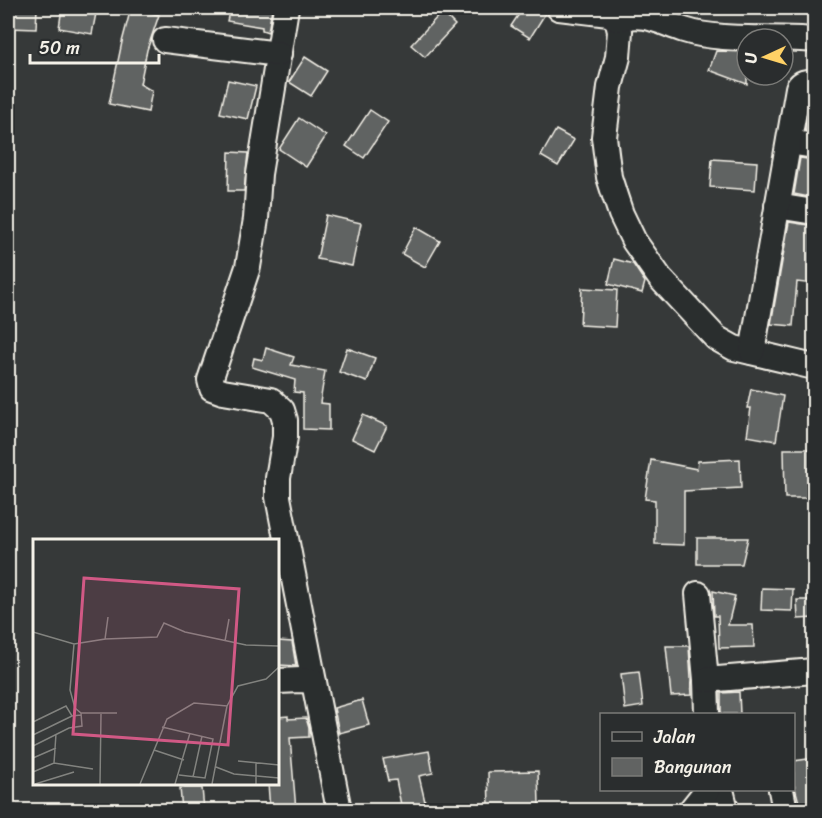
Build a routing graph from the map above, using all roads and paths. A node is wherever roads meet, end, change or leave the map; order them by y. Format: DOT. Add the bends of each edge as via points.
graph roads {
  1 [pos="286,8"];
  2 [pos="559,8"];
  3 [pos="618,19"];
  4 [pos="165,40"];
  5 [pos="814,40"];
  6 [pos="279,54"];
  7 [pos="814,82"];
  8 [pos="789,142"];
  9 [pos="814,146"];
  10 [pos="777,206"];
  11 [pos="814,212"];
  12 [pos="752,352"];
  13 [pos="814,367"];
  14 [pos="698,594"];
  15 [pos="814,671"];
  16 [pos="706,680"];
  17 [pos="279,681"];
  18 [pos="314,682"];
  19 [pos="707,713"];
  20 [pos="706,791"];
  21 [pos="721,791"];
  22 [pos="781,791"];
  23 [pos="339,810"];
  24 [pos="692,810"];
  25 [pos="726,810"];
  26 [pos="785,810"];
  1 -- 6 [label="street"];
  2 -- 3 [label="street"];
  3 -- 5 [label="street" via="651,17 706,35"];
  3 -- 12 [label="street" via="618,57 604,137 609,177 621,214 660,278 709,331 726,345"];
  4 -- 6 [label="street"];
  6 -- 18 [label="street" via="248,267 210,380 213,388 223,392 271,400 284,415 278,497"];
  7 -- 8 [label="street" via="806,81 798,88"];
  8 -- 9 [label="street"];
  8 -- 10 [label="street"];
  10 -- 11 [label="street"];
  10 -- 12 [label="street"];
  12 -- 13 [label="street"];
  14 -- 16 [label="street"];
  15 -- 16 [label="street"];
  16 -- 19 [label="street"];
  17 -- 18 [label="street"];
  18 -- 23 [label="street"];
  20 -- 24 [label="street"];
  21 -- 25 [label="street"];
  22 -- 26 [label="street"];
}
